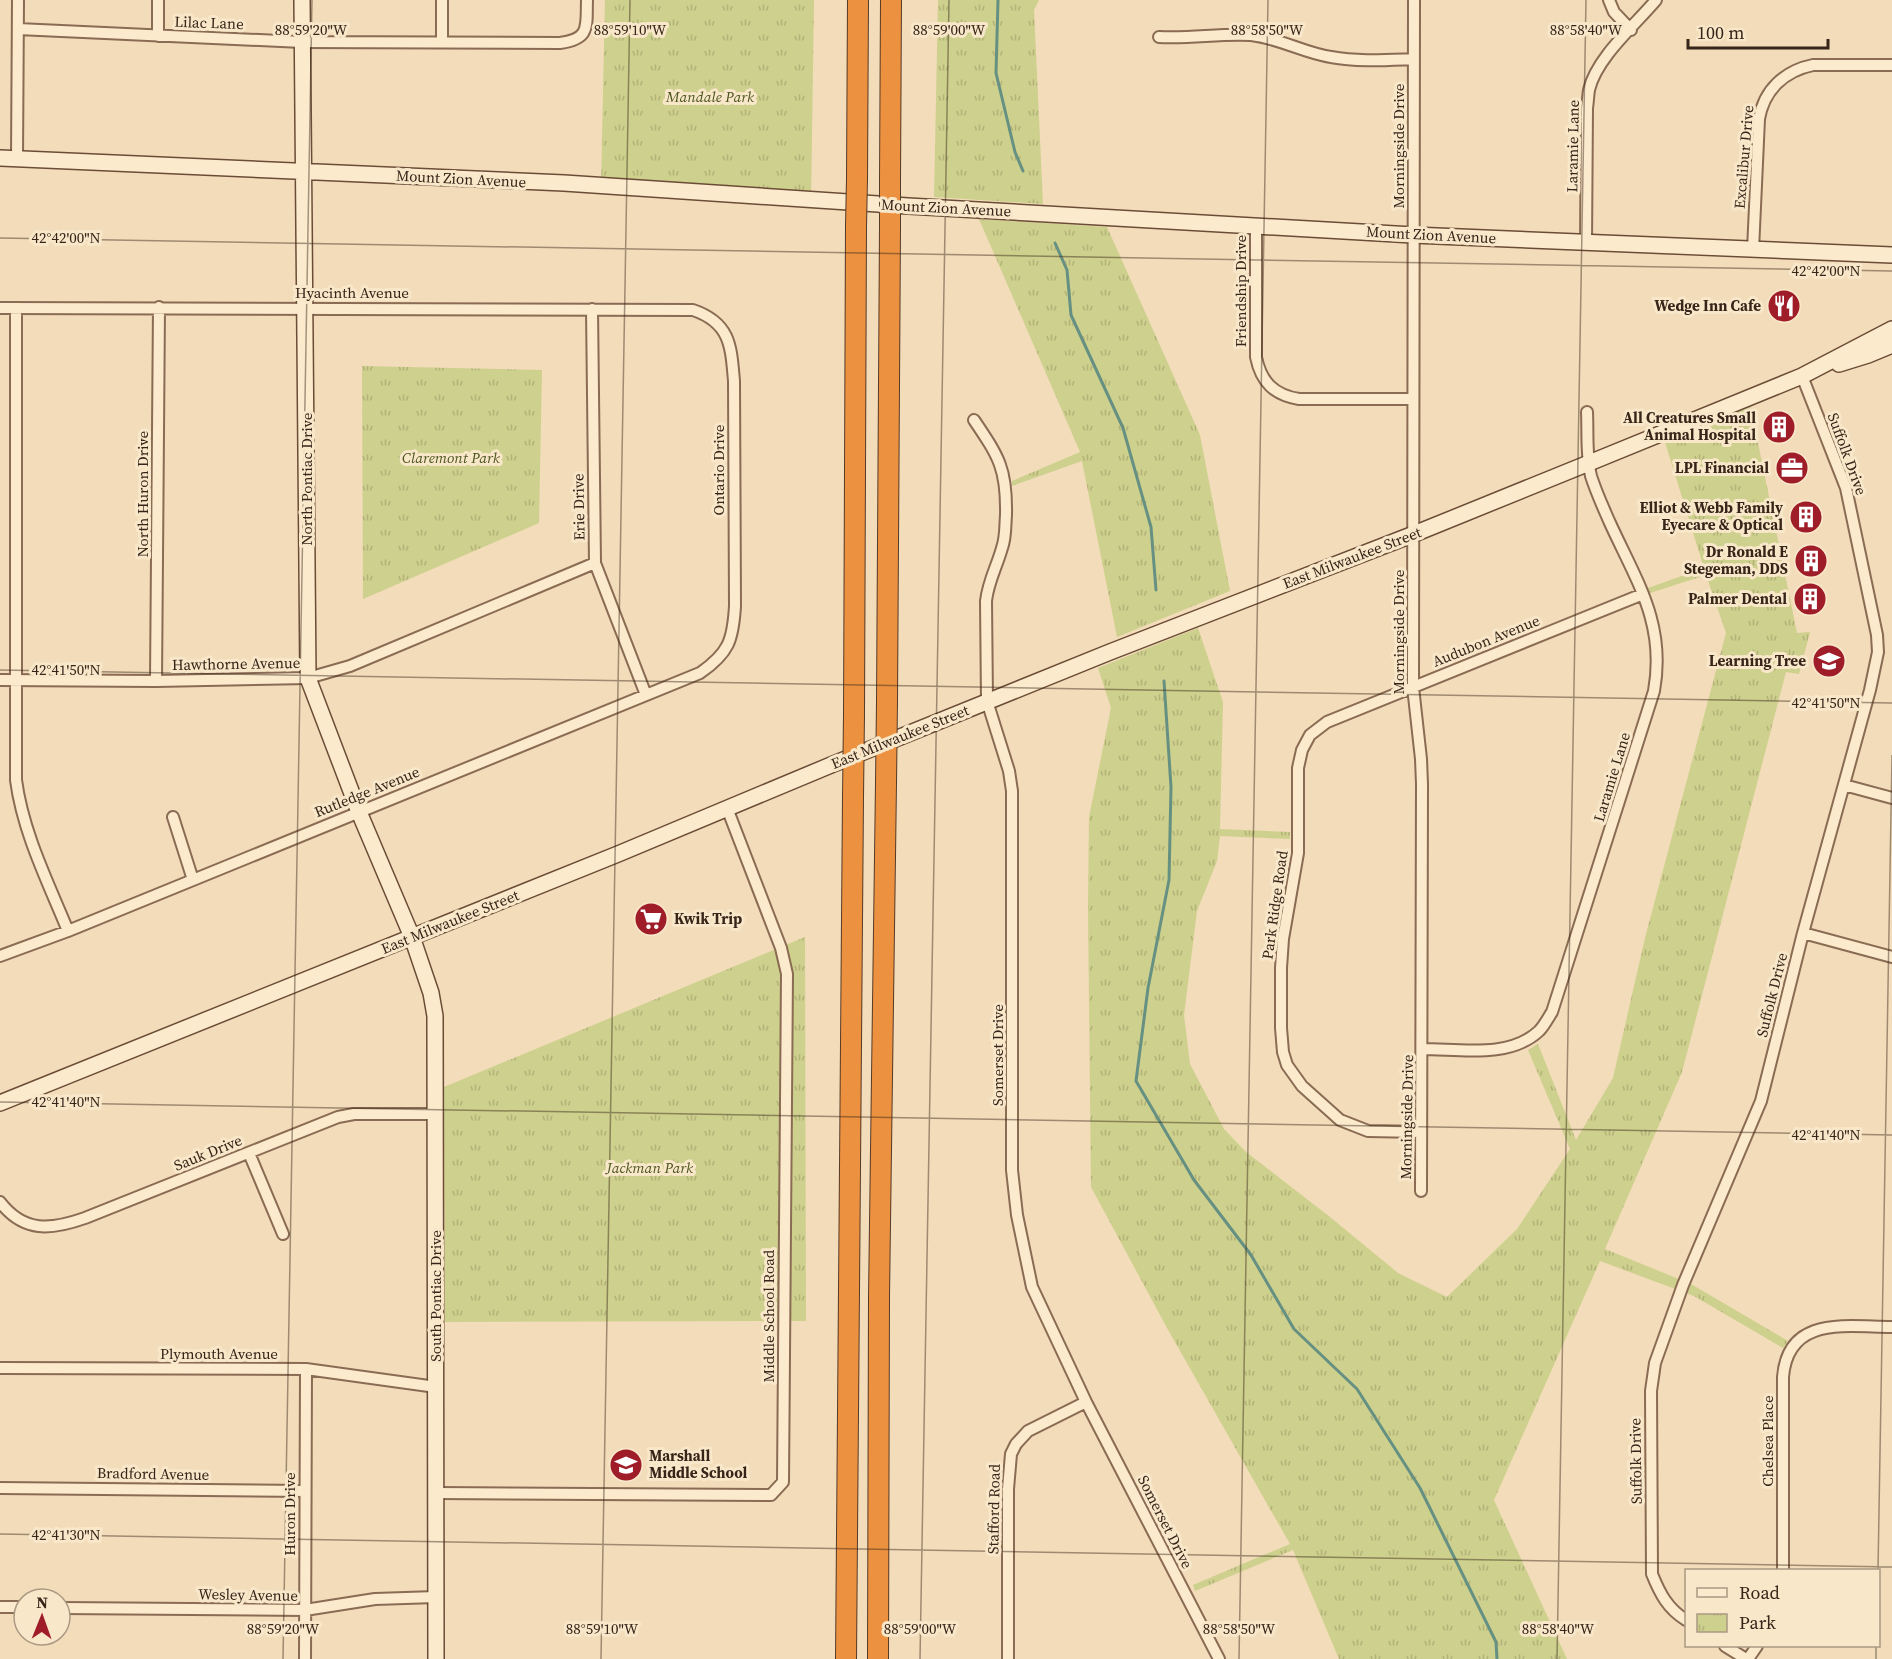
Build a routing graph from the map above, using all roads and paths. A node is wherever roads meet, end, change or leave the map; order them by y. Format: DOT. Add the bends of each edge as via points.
graph roads {
  1 [pos="18,0"];
  2 [pos="158,0"];
  3 [pos="302,0"];
  4 [pos="442,0"];
  5 [pos="587,0"];
  6 [pos="858,0"];
  7 [pos="891,0"];
  8 [pos="1414,0"];
  9 [pos="1609,0"];
  10 [pos="1656,0"];
  11 [pos="18,29"];
  12 [pos="1630,30"];
  13 [pos="158,36"];
  14 [pos="1159,38"];
  15 [pos="302,42"];
  16 [pos="442,42"];
  17 [pos="1414,60"];
  18 [pos="1892,65"];
  19 [pos="0,158"];
  20 [pos="17,159"];
  21 [pos="304,172"];
  22 [pos="1256,225"];
  23 [pos="1413,235"];
  24 [pos="1586,243"];
  25 [pos="1753,250"];
  26 [pos="1892,255"];
  27 [pos="159,307"];
  28 [pos="0,308"];
  29 [pos="16,308"];
  30 [pos="306,308"];
  31 [pos="592,309"];
  32 [pos="703,313"];
  33 [pos="1892,329"];
  34 [pos="1892,345"];
  35 [pos="1802,376"];
  36 [pos="1413,399"];
  37 [pos="1587,412"];
  38 [pos="974,420"];
  39 [pos="1588,463"];
  40 [pos="1414,534"];
  41 [pos="595,563"];
  42 [pos="1643,594"];
  43 [pos="732,638"];
  44 [pos="308,678"];
  45 [pos="0,680"];
  46 [pos="16,681"];
  47 [pos="156,681"];
  48 [pos="1413,687"];
  49 [pos="646,695"];
  50 [pos="987,701"];
  51 [pos="1298,768"];
  52 [pos="1844,785"];
  53 [pos="1892,798"];
  54 [pos="727,808"];
  55 [pos="359,812"];
  56 [pos="173,817"];
  57 [pos="193,880"];
  58 [pos="68,931"];
  59 [pos="1803,933"];
  60 [pos="412,937"];
  61 [pos="0,956"];
  62 [pos="1892,957"];
  63 [pos="1422,1049"];
  64 [pos="0,1102"];
  65 [pos="436,1114"];
  66 [pos="1421,1131"];
  67 [pos="249,1153"];
  68 [pos="1421,1191"];
  69 [pos="0,1202"];
  70 [pos="283,1234"];
  71 [pos="1892,1327"];
  72 [pos="0,1368"];
  73 [pos="306,1369"];
  74 [pos="436,1387"];
  75 [pos="1086,1402"];
  76 [pos="0,1488"];
  77 [pos="305,1491"];
  78 [pos="436,1493"];
  79 [pos="1784,1569"];
  80 [pos="436,1597"];
  81 [pos="72,1608"];
  82 [pos="305,1610"];
  83 [pos="1685,1619"];
  84 [pos="1727,1647"];
  85 [pos="1756,1647"];
  86 [pos="305,1659"];
  87 [pos="436,1659"];
  88 [pos="846,1659"];
  89 [pos="878,1659"];
  90 [pos="1008,1659"];
  91 [pos="1219,1659"];
  92 [pos="1747,1659"];
  1 -- 11 [label="street"];
  2 -- 13 [label="street"];
  3 -- 15 [label="main road, North Pontiac Drive"];
  4 -- 16 [label="street"];
  5 -- 16 [label="street, Lilac Lane" via="586,25 579,39 560,43"];
  6 -- 88 [label="highway, bridge"];
  7 -- 89 [label="highway, bridge"];
  8 -- 17 [label="street, Morningside Drive"];
  9 -- 12 [label="street"];
  10 -- 12 [label="street, Laramie Lane"];
  11 -- 13 [label="street, Lilac Lane"];
  11 -- 20 [label="street"];
  12 -- 24 [label="street, Laramie Lane" via="1597,70 1589,89"];
  13 -- 15 [label="street, Lilac Lane"];
  14 -- 17 [label="street" via="1234,34 1329,57"];
  15 -- 16 [label="street, Lilac Lane"];
  15 -- 21 [label="main road, North Pontiac Drive"];
  17 -- 23 [label="street, Morningside Drive"];
  18 -- 25 [label="street, Excalibur Drive" via="1808,66 1786,75 1765,98 1759,119"];
  19 -- 20 [label="main road, Mount Zion Avenue"];
  20 -- 21 [label="main road, Mount Zion Avenue"];
  21 -- 22 [label="main road, Mount Zion Avenue" via="582,184"];
  21 -- 30 [label="main road, North Pontiac Drive"];
  22 -- 23 [label="main road, Mount Zion Avenue"];
  22 -- 36 [label="street, Friendship Drive" via="1256,357 1266,384 1282,395 1299,399"];
  23 -- 24 [label="main road, Mount Zion Avenue"];
  23 -- 36 [label="street, Morningside Drive"];
  24 -- 25 [label="main road, Mount Zion Avenue"];
  25 -- 26 [label="main road, Mount Zion Avenue"];
  27 -- 29 [label="street, Hyacinth Avenue"];
  27 -- 30 [label="street, Hyacinth Avenue"];
  27 -- 47 [label="street, North Huron Drive"];
  28 -- 29 [label="street, Hyacinth Avenue"];
  29 -- 46 [label="street"];
  30 -- 31 [label="street, Hyacinth Avenue"];
  30 -- 44 [label="main road, North Pontiac Drive"];
  31 -- 32 [label="street, Hyacinth Avenue"];
  31 -- 41 [label="street, Erie Drive"];
  32 -- 43 [label="street, Ontario Drive" via="724,329 734,381"];
  33 -- 35 [label="main road, East Milwaukee Street"];
  34 -- 35 [label="main road, East Milwaukee Street"];
  35 -- 39 [label="main road, East Milwaukee Street"];
  35 -- 52 [label="street, Suffolk Drive" via="1846,488 1878,645"];
  36 -- 40 [label="street, Morningside Drive"];
  37 -- 39 [label="street, Laramie Lane"];
  38 -- 50 [label="street, Somerset Drive" via="996,453 1006,489 1004,542 986,601"];
  39 -- 40 [label="main road, East Milwaukee Street"];
  39 -- 42 [label="street, Laramie Lane"];
  40 -- 48 [label="street, Morningside Drive"];
  40 -- 50 [label="main road, East Milwaukee Street"];
  41 -- 44 [label="street, Hawthorne Avenue" via="350,666"];
  41 -- 49 [label="street, Erie Drive"];
  42 -- 48 [label="street, Audubon Avenue"];
  42 -- 63 [label="street, Laramie Lane" via="1656,639 1658,669 1654,691 1552,1012 1540,1030 1511,1047"];
  43 -- 49 [label="street, Rutledge Avenue" via="717,662"];
  44 -- 47 [label="street, Hawthorne Avenue"];
  44 -- 55 [label="main road, North Pontiac Drive"];
  45 -- 46 [label="street, Hawthorne Avenue"];
  46 -- 47 [label="street, Hawthorne Avenue"];
  46 -- 58 [label="street" via="16,780 20,806"];
  48 -- 51 [label="street, Audubon Avenue" via="1320,725 1310,735"];
  48 -- 63 [label="street, Morningside Drive" via="1422,784"];
  49 -- 55 [label="street, Rutledge Avenue"];
  50 -- 54 [label="main road, East Milwaukee Street"];
  50 -- 75 [label="street, Somerset Drive" via="1012,791 1012,1170 1016,1207 1032,1287"];
  51 -- 66 [label="street, Park Ridge Road" via="1298,853 1281,968 1285,1059 1314,1099 1350,1125 1368,1131"];
  52 -- 53 [label="street"];
  52 -- 59 [label="street, Suffolk Drive"];
  54 -- 60 [label="main road, East Milwaukee Street"];
  54 -- 78 [label="street, Middle School Road" via="781,948 787,974 783,1482 771,1495"];
  55 -- 57 [label="street, Rutledge Avenue"];
  55 -- 60 [label="main road, North Pontiac Drive"];
  56 -- 57 [label="street"];
  57 -- 58 [label="street, Rutledge Avenue"];
  58 -- 61 [label="street, Rutledge Avenue"];
  59 -- 62 [label="street"];
  59 -- 83 [label="street, Suffolk Drive" via="1761,1101 1654,1363 1650,1391 1652,1574 1659,1593"];
  60 -- 64 [label="main road, East Milwaukee Street"];
  60 -- 65 [label="main road, South Pontiac Drive" via="435,1016"];
  63 -- 66 [label="street, Morningside Drive"];
  65 -- 67 [label="street, Sauk Drive" via="354,1114"];
  65 -- 74 [label="main road, South Pontiac Drive"];
  66 -- 68 [label="street, Morningside Drive"];
  67 -- 69 [label="street, Sauk Drive" via="58,1227 27,1223 10,1214"];
  67 -- 70 [label="street"];
  71 -- 79 [label="street, Chelsea Place" via="1820,1329 1792,1347 1784,1366"];
  72 -- 73 [label="street, Plymouth Avenue"];
  73 -- 74 [label="street, Plymouth Avenue"];
  73 -- 77 [label="street, Huron Drive"];
  74 -- 78 [label="main road, South Pontiac Drive"];
  75 -- 90 [label="street, Stafford Road" via="1028,1431 1011,1454"];
  75 -- 91 [label="street, Somerset Drive"];
  76 -- 77 [label="street, Bradford Avenue"];
  77 -- 82 [label="street, Huron Drive"];
  78 -- 80 [label="main road, South Pontiac Drive"];
  80 -- 82 [label="street, Wesley Avenue" via="375,1599"];
  80 -- 87 [label="main road, South Pontiac Drive"];
  81 -- 82 [label="street, Wesley Avenue"];
  82 -- 86 [label="street, Huron Drive"];
  84 -- 92 [label="street"];
  85 -- 92 [label="street"];
}
